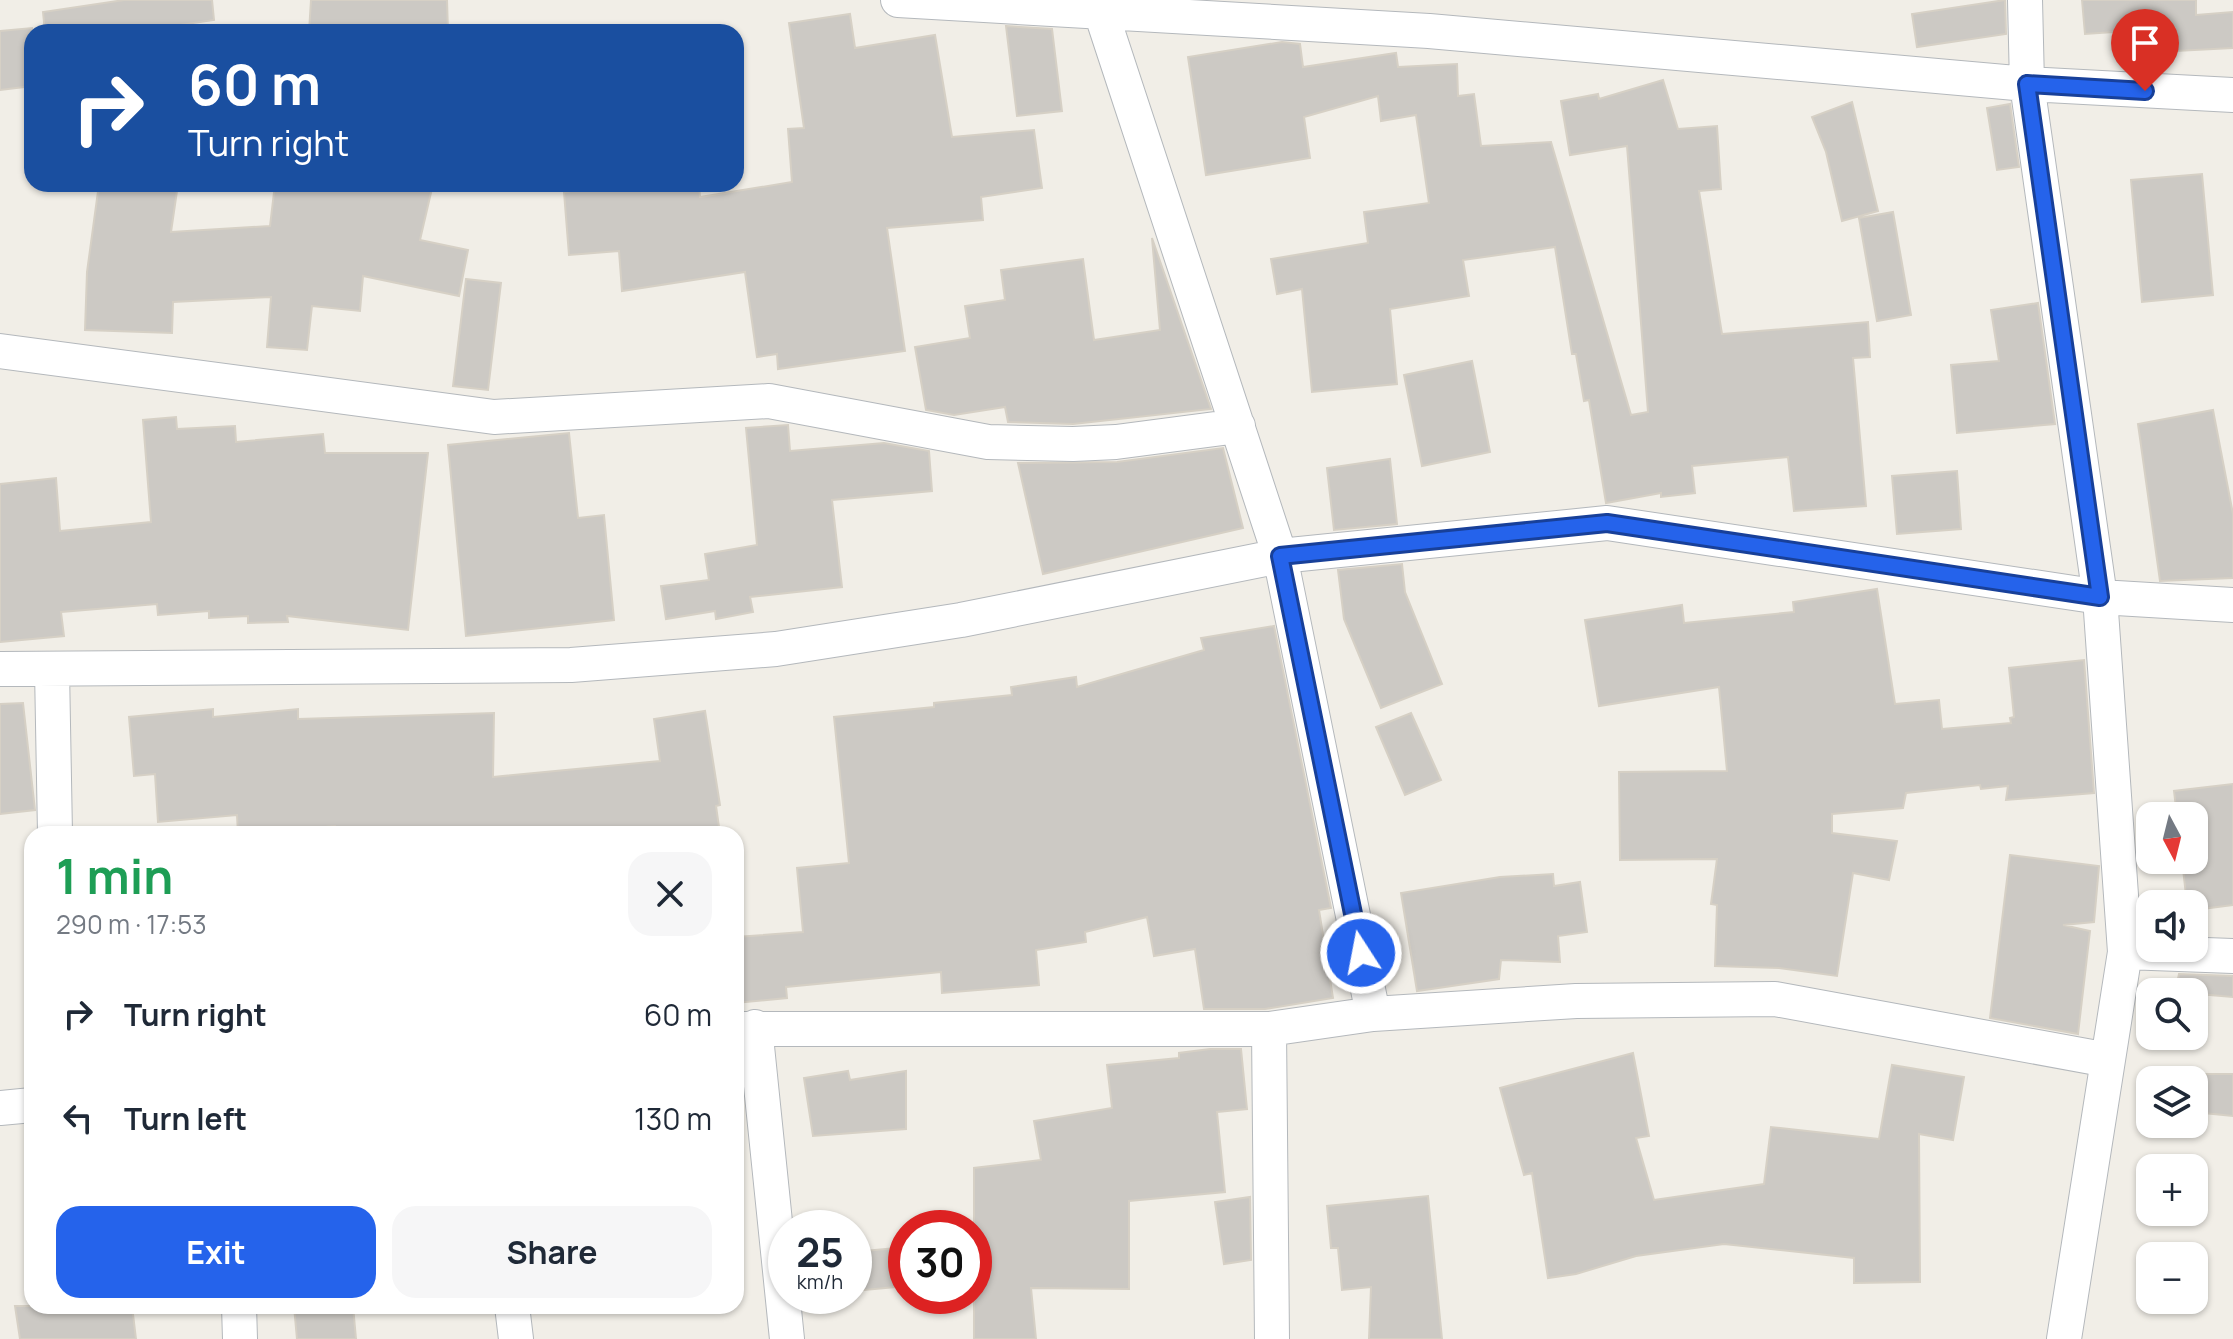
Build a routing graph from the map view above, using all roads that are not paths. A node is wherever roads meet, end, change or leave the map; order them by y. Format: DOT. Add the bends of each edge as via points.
graph roads {
  1 [pos="898,0"];
  2 [pos="2025,0"];
  3 [pos="1101,7"];
  4 [pos="2027,84"];
  5 [pos="2233,95"];
  6 [pos="0,351"];
  7 [pos="1238,426"];
  8 [pos="1280,556"];
  9 [pos="2100,597"];
  10 [pos="2233,605"];
  11 [pos="0,669"];
  12 [pos="52,669"];
  13 [pos="55,826"];
  14 [pos="2125,952"];
  15 [pos="2233,956"];
  16 [pos="1373,1014"];
  17 [pos="745,1028"];
  18 [pos="1269,1029"];
  19 [pos="2108,1060"];
  20 [pos="24,1106"];
  21 [pos="0,1108"];
  22 [pos="239,1314"];
  23 [pos="513,1314"];
  24 [pos="240,1339"];
  25 [pos="516,1339"];
  26 [pos="787,1339"];
  27 [pos="1272,1339"];
  28 [pos="2064,1339"];
  1 -- 3 [label="street"];
  2 -- 4 [label="street"];
  3 -- 4 [label="street"];
  3 -- 7 [label="street"];
  4 -- 5 [label="street"];
  4 -- 9 [label="street"];
  6 -- 7 [label="street" via="494,417 769,401 988,442 1073,444"];
  7 -- 8 [label="street"];
  8 -- 9 [label="street" via="1607,523"];
  8 -- 12 [label="street" via="961,620 776,649 571,665"];
  8 -- 16 [label="street"];
  9 -- 10 [label="street"];
  9 -- 14 [label="street"];
  11 -- 12 [label="street"];
  12 -- 13 [label="street"];
  14 -- 15 [label="street"];
  14 -- 19 [label="street"];
  16 -- 18 [label="street"];
  16 -- 19 [label="street" via="1576,1001 1775,999"];
  17 -- 18 [label="street"];
  17 -- 26 [label="street"];
  18 -- 27 [label="street"];
  19 -- 28 [label="street"];
  20 -- 21 [label="street"];
  22 -- 24 [label="street"];
  23 -- 25 [label="street"];
}
